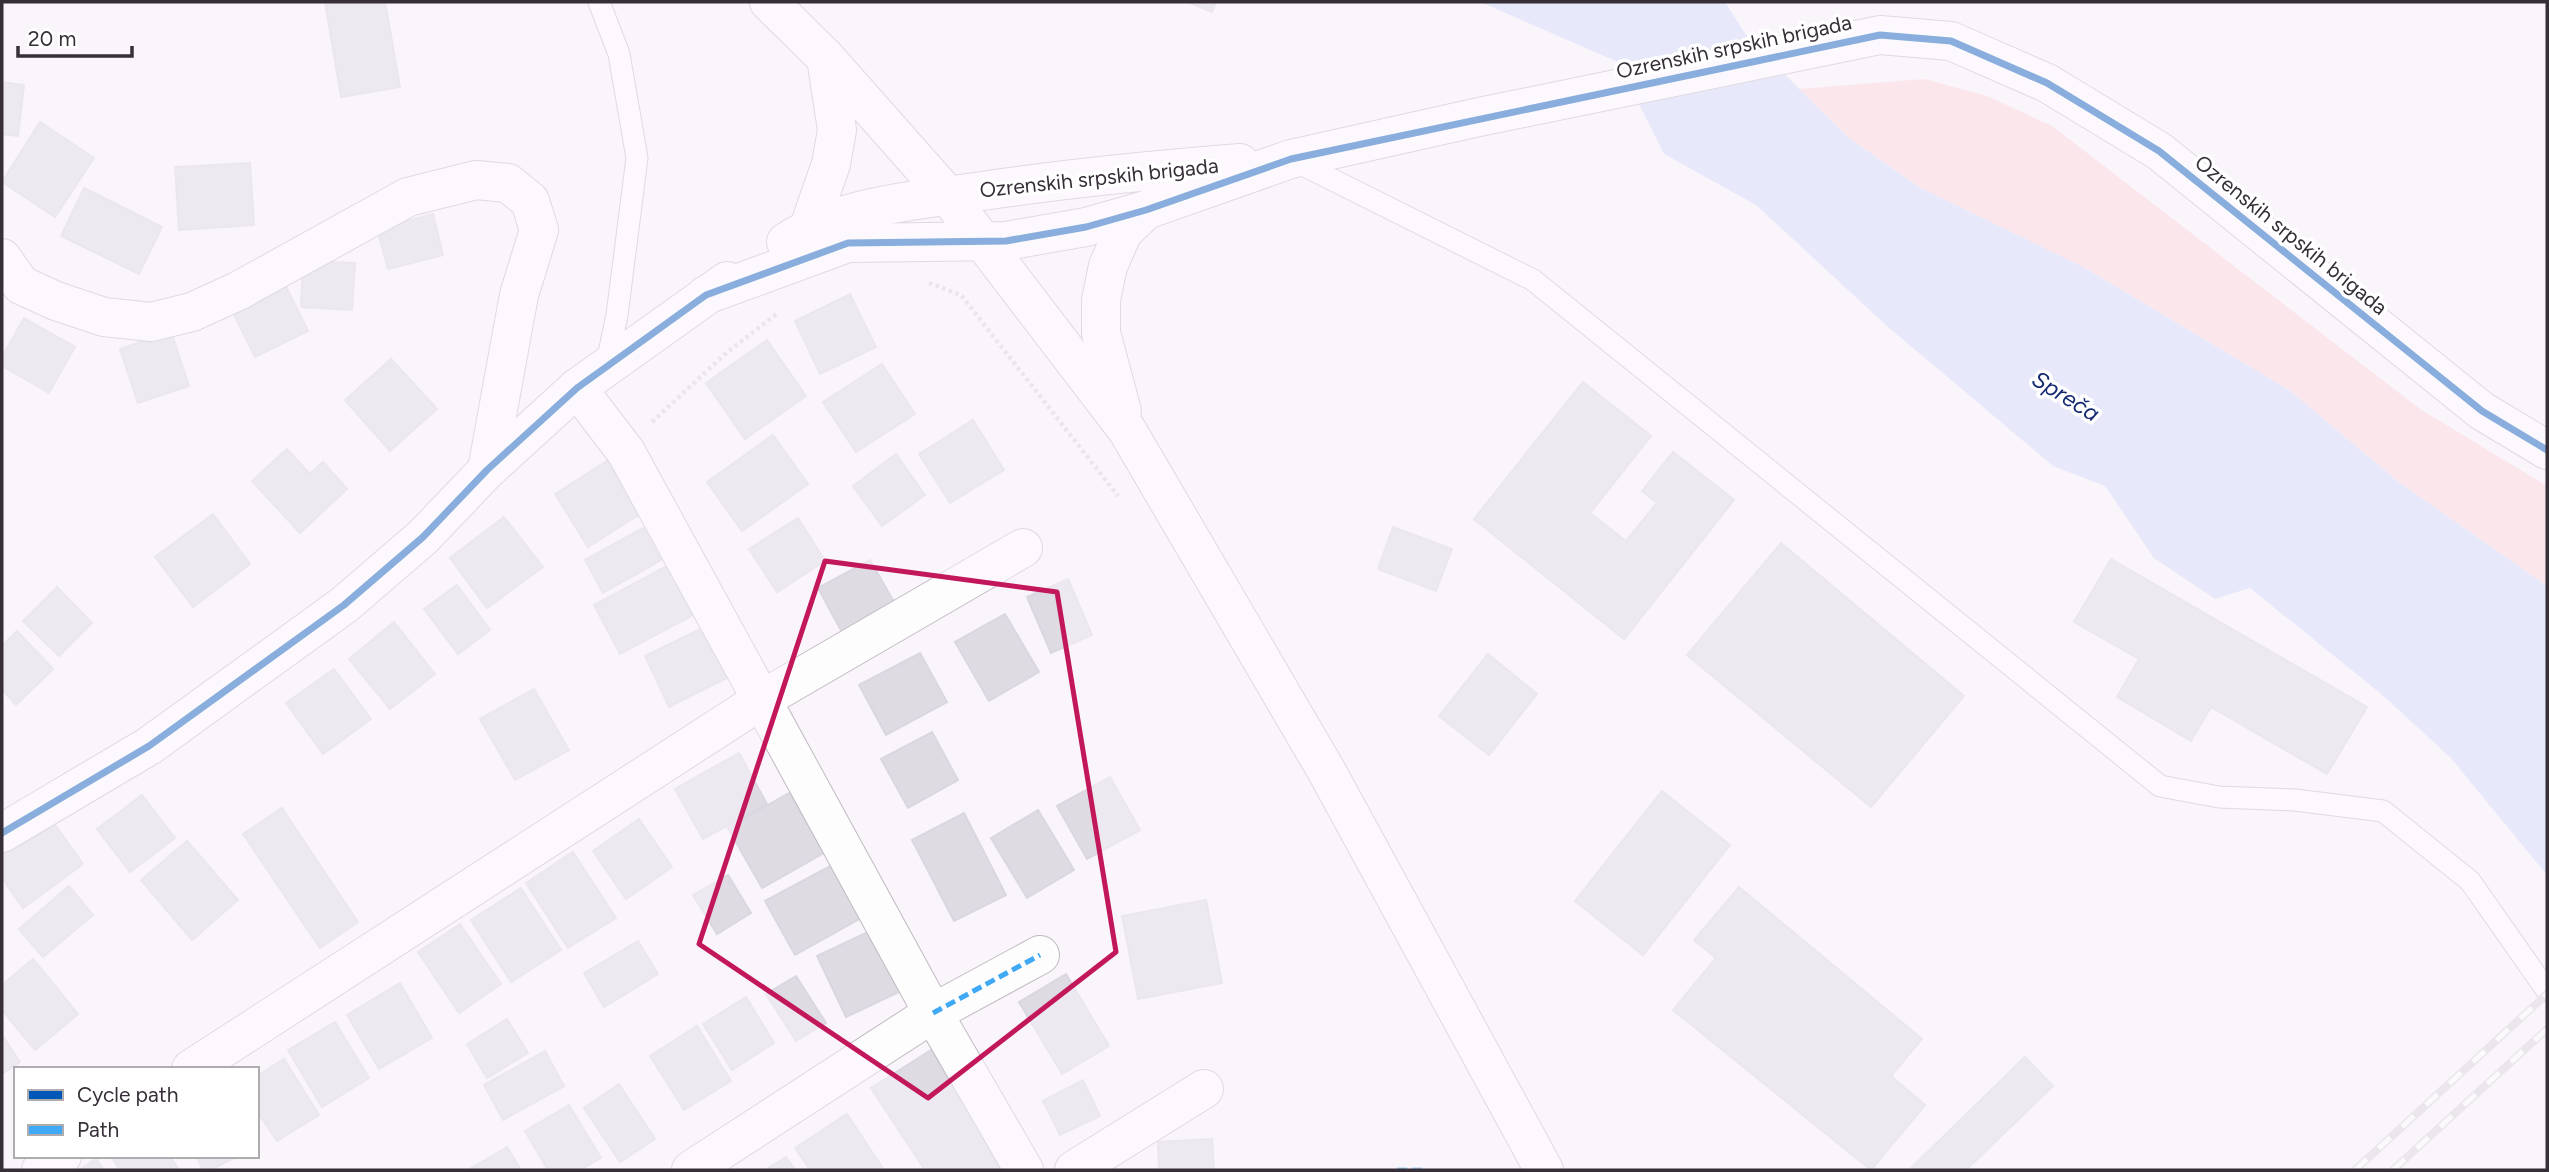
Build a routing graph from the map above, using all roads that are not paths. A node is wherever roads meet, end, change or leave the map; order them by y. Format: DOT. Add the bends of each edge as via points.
graph roads {
  1 [pos="599,2"];
  2 [pos="769,2"];
  3 [pos="826,58"];
  4 [pos="1291,159"];
  5 [pos="948,196"];
  6 [pos="1146,210"];
  7 [pos="809,227"];
  8 [pos="984,240"];
  9 [pos="2,258"];
  10 [pos="706,295"];
  11 [pos="592,377"];
  12 [pos="1127,430"];
  13 [pos="2547,450"];
  14 [pos="487,470"];
  15 [pos="1023,548"];
  16 [pos="763,699"];
  17 [pos="2,833"];
  18 [pos="1040,956"];
  19 [pos="2547,990"];
  20 [pos="933,1013"];
  21 [pos="194,1067"];
  22 [pos="1204,1089"];
  23 [pos="59,1158"];
  24 [pos="41,1170"];
  25 [pos="691,1170"];
  26 [pos="1024,1170"];
  27 [pos="1074,1170"];
  28 [pos="1544,1170"];
  1 -- 11 [label="lane" via="620,54 637,158 617,314"];
  2 -- 3 [label="main road"];
  3 -- 5 [label="main road"];
  3 -- 7 [label="main road" via="837,130 831,164"];
  4 -- 5 [label="main road, Ozrenskih srpskih brigada" via="1099,174"];
  4 -- 6 [label="main road, Ozrenskih srpskih brigada"];
  4 -- 13 [label="main road, Ozrenskih srpskih brigada" via="1880,35 1951,40 2048,83 2158,151 2482,411"];
  4 -- 19 [label="lane" via="1533,280 2160,786 2219,797 2383,811 2470,881"];
  5 -- 7 [label="main road, Ozrenskih srpskih brigada" via="857,210"];
  5 -- 8 [label="main road"];
  6 -- 8 [label="main road, Ozrenskih srpskih brigada" via="1086,227 1006,241"];
  6 -- 12 [label="main road" via="1123,232 1101,300 1101,333"];
  7 -- 10 [label="main road, Ozrenskih srpskih brigada"];
  8 -- 10 [label="main road, Ozrenskih srpskih brigada" via="848,243"];
  8 -- 12 [label="main road"];
  9 -- 14 [label="main road" via="21,285 56,301 104,317 151,322 192,312 238,291 408,197 476,180 508,183 530,201 539,230 519,295"];
  10 -- 11 [label="main road"];
  11 -- 14 [label="main road"];
  11 -- 16 [label="main road" via="626,452"];
  12 -- 28 [label="main road" via="1326,770"];
  14 -- 17 [label="main road" via="423,537 344,605 149,746"];
  15 -- 16 [label="main road"];
  16 -- 20 [label="main road"];
  16 -- 21 [label="main road"];
  18 -- 20 [label="main road"];
  20 -- 25 [label="main road"];
  20 -- 26 [label="main road"];
  22 -- 27 [label="main road"];
  23 -- 24 [label="main road"];
}
